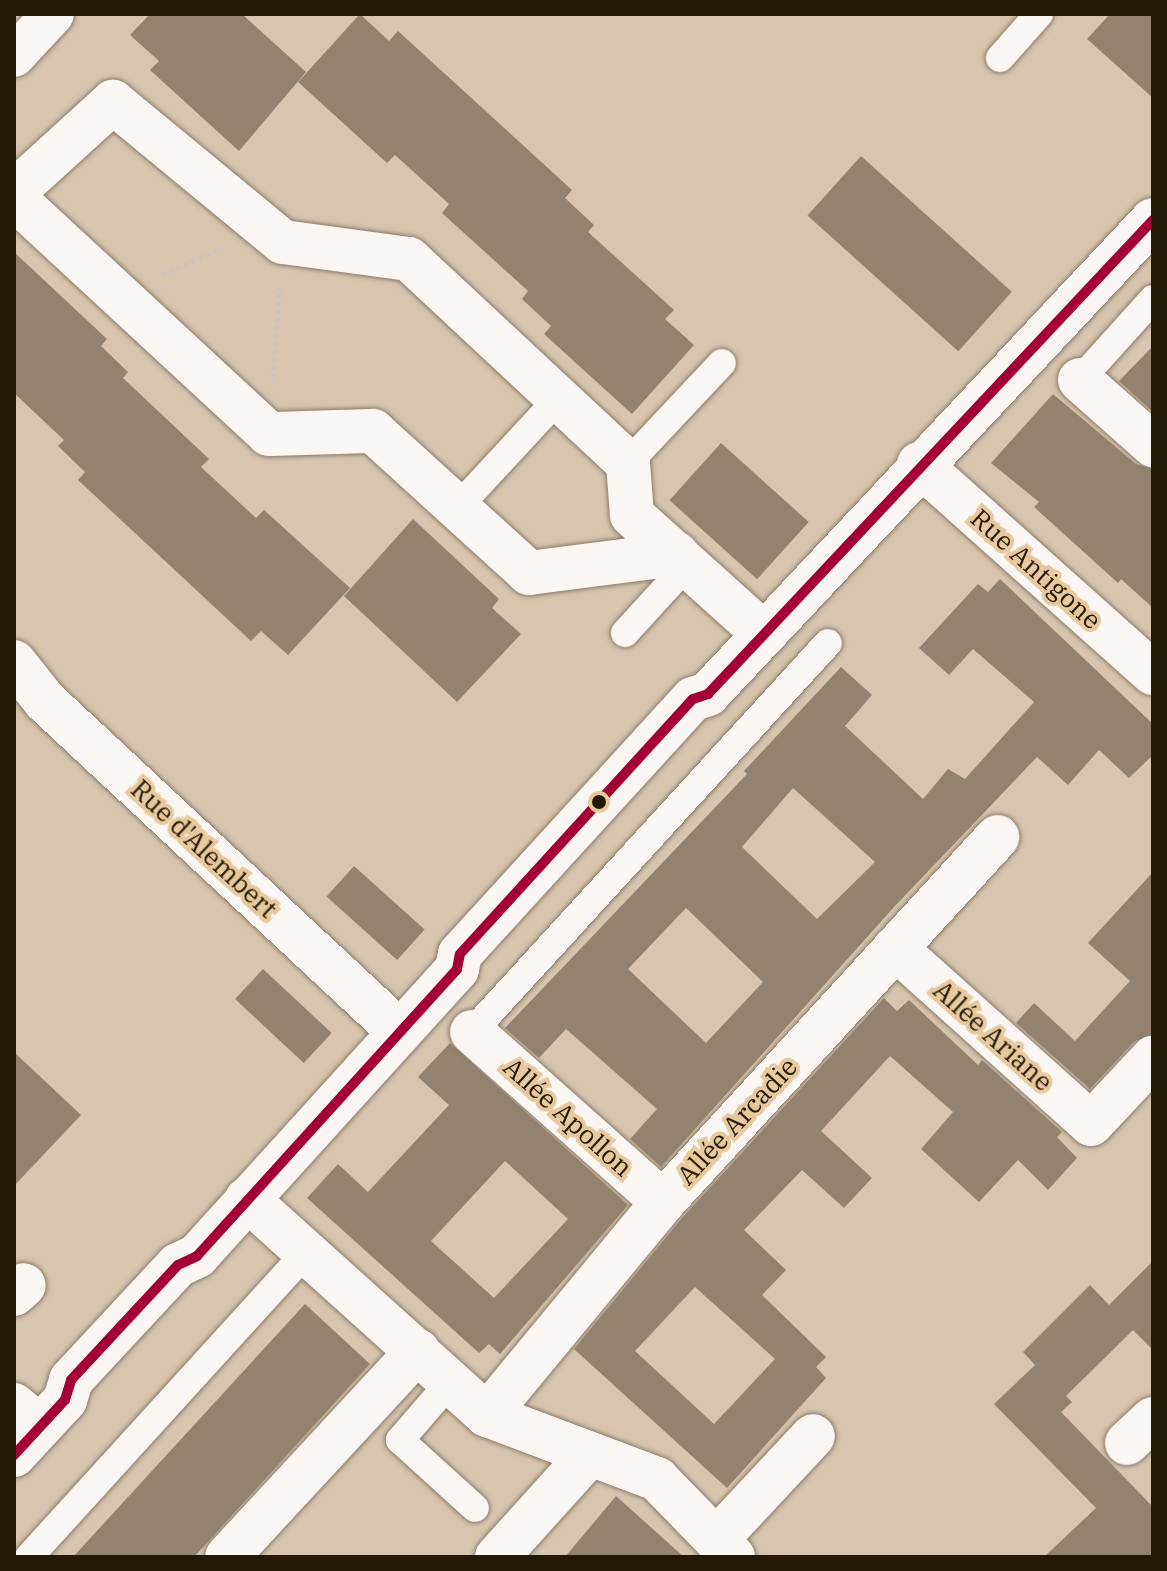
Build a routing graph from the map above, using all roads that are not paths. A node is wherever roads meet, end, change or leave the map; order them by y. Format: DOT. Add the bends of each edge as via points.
graph roads {
  1 [pos="53,14"];
  2 [pos="1039,14"];
  3 [pos="14,56"];
  4 [pos="1000,58"];
  5 [pos="14,195"];
  6 [pos="1153,220"];
  7 [pos="1153,299"];
  8 [pos="722,363"];
  9 [pos="1080,380"];
  10 [pos="559,398"];
  11 [pos="1153,445"];
  12 [pos="628,463"];
  13 [pos="919,464"];
  14 [pos="457,508"];
  15 [pos="682,559"];
  16 [pos="625,633"];
  17 [pos="764,634"];
  18 [pos="828,643"];
  19 [pos="14,662"];
  20 [pos="1153,673"];
  21 [pos="998,837"];
  22 [pos="895,948"];
  23 [pos="400,1032"];
  24 [pos="472,1032"];
  25 [pos="1153,1058"];
  26 [pos="247,1199"];
  27 [pos="663,1202"];
  28 [pos="305,1254"];
  29 [pos="418,1351"];
  30 [pos="451,1381"];
  31 [pos="487,1415"];
  32 [pos="23,1429"];
  33 [pos="813,1436"];
  34 [pos="590,1454"];
  35 [pos="475,1508"];
  36 [pos="724,1548"];
  37 [pos="29,1557"];
  38 [pos="227,1557"];
  39 [pos="497,1557"];
  1 -- 3 [label="street"];
  2 -- 4 [label="lane"];
  5 -- 10 [label="street" via="113,102 276,236 409,259 471,322"];
  5 -- 14 [label="street" via="269,434 379,424"];
  6 -- 13 [label="street" via="956,436"];
  7 -- 9 [label="lane"];
  8 -- 12 [label="lane"];
  9 -- 11 [label="street"];
  10 -- 12 [label="street"];
  10 -- 14 [label="lane"];
  12 -- 15 [label="street" via="632,515"];
  13 -- 17 [label="street"];
  13 -- 20 [label="street, Rue Antigone"];
  14 -- 15 [label="street" via="529,573"];
  15 -- 16 [label="lane"];
  15 -- 17 [label="street"];
  17 -- 23 [label="street" via="629,768 460,954 457,969"];
  18 -- 24 [label="lane"];
  19 -- 23 [label="street, Rue d'Alembert" via="45,701"];
  21 -- 22 [label="street, Allée Arcadie"];
  22 -- 25 [label="street, Allée Ariane" via="1091,1124"];
  22 -- 27 [label="street, Allée Arcadie"];
  23 -- 26 [label="street"];
  24 -- 27 [label="street, Allée Apollon"];
  26 -- 28 [label="street"];
  26 -- 32 [label="street" via="71,1380 65,1400"];
  27 -- 31 [label="street, Allée Arcadie"];
  28 -- 29 [label="street"];
  28 -- 37 [label="lane"];
  29 -- 30 [label="street"];
  29 -- 38 [label="street"];
  30 -- 31 [label="street"];
  30 -- 35 [label="lane" via="400,1440"];
  31 -- 34 [label="street"];
  33 -- 36 [label="street"];
  34 -- 36 [label="street" via="657,1479"];
  34 -- 39 [label="street"];
}
